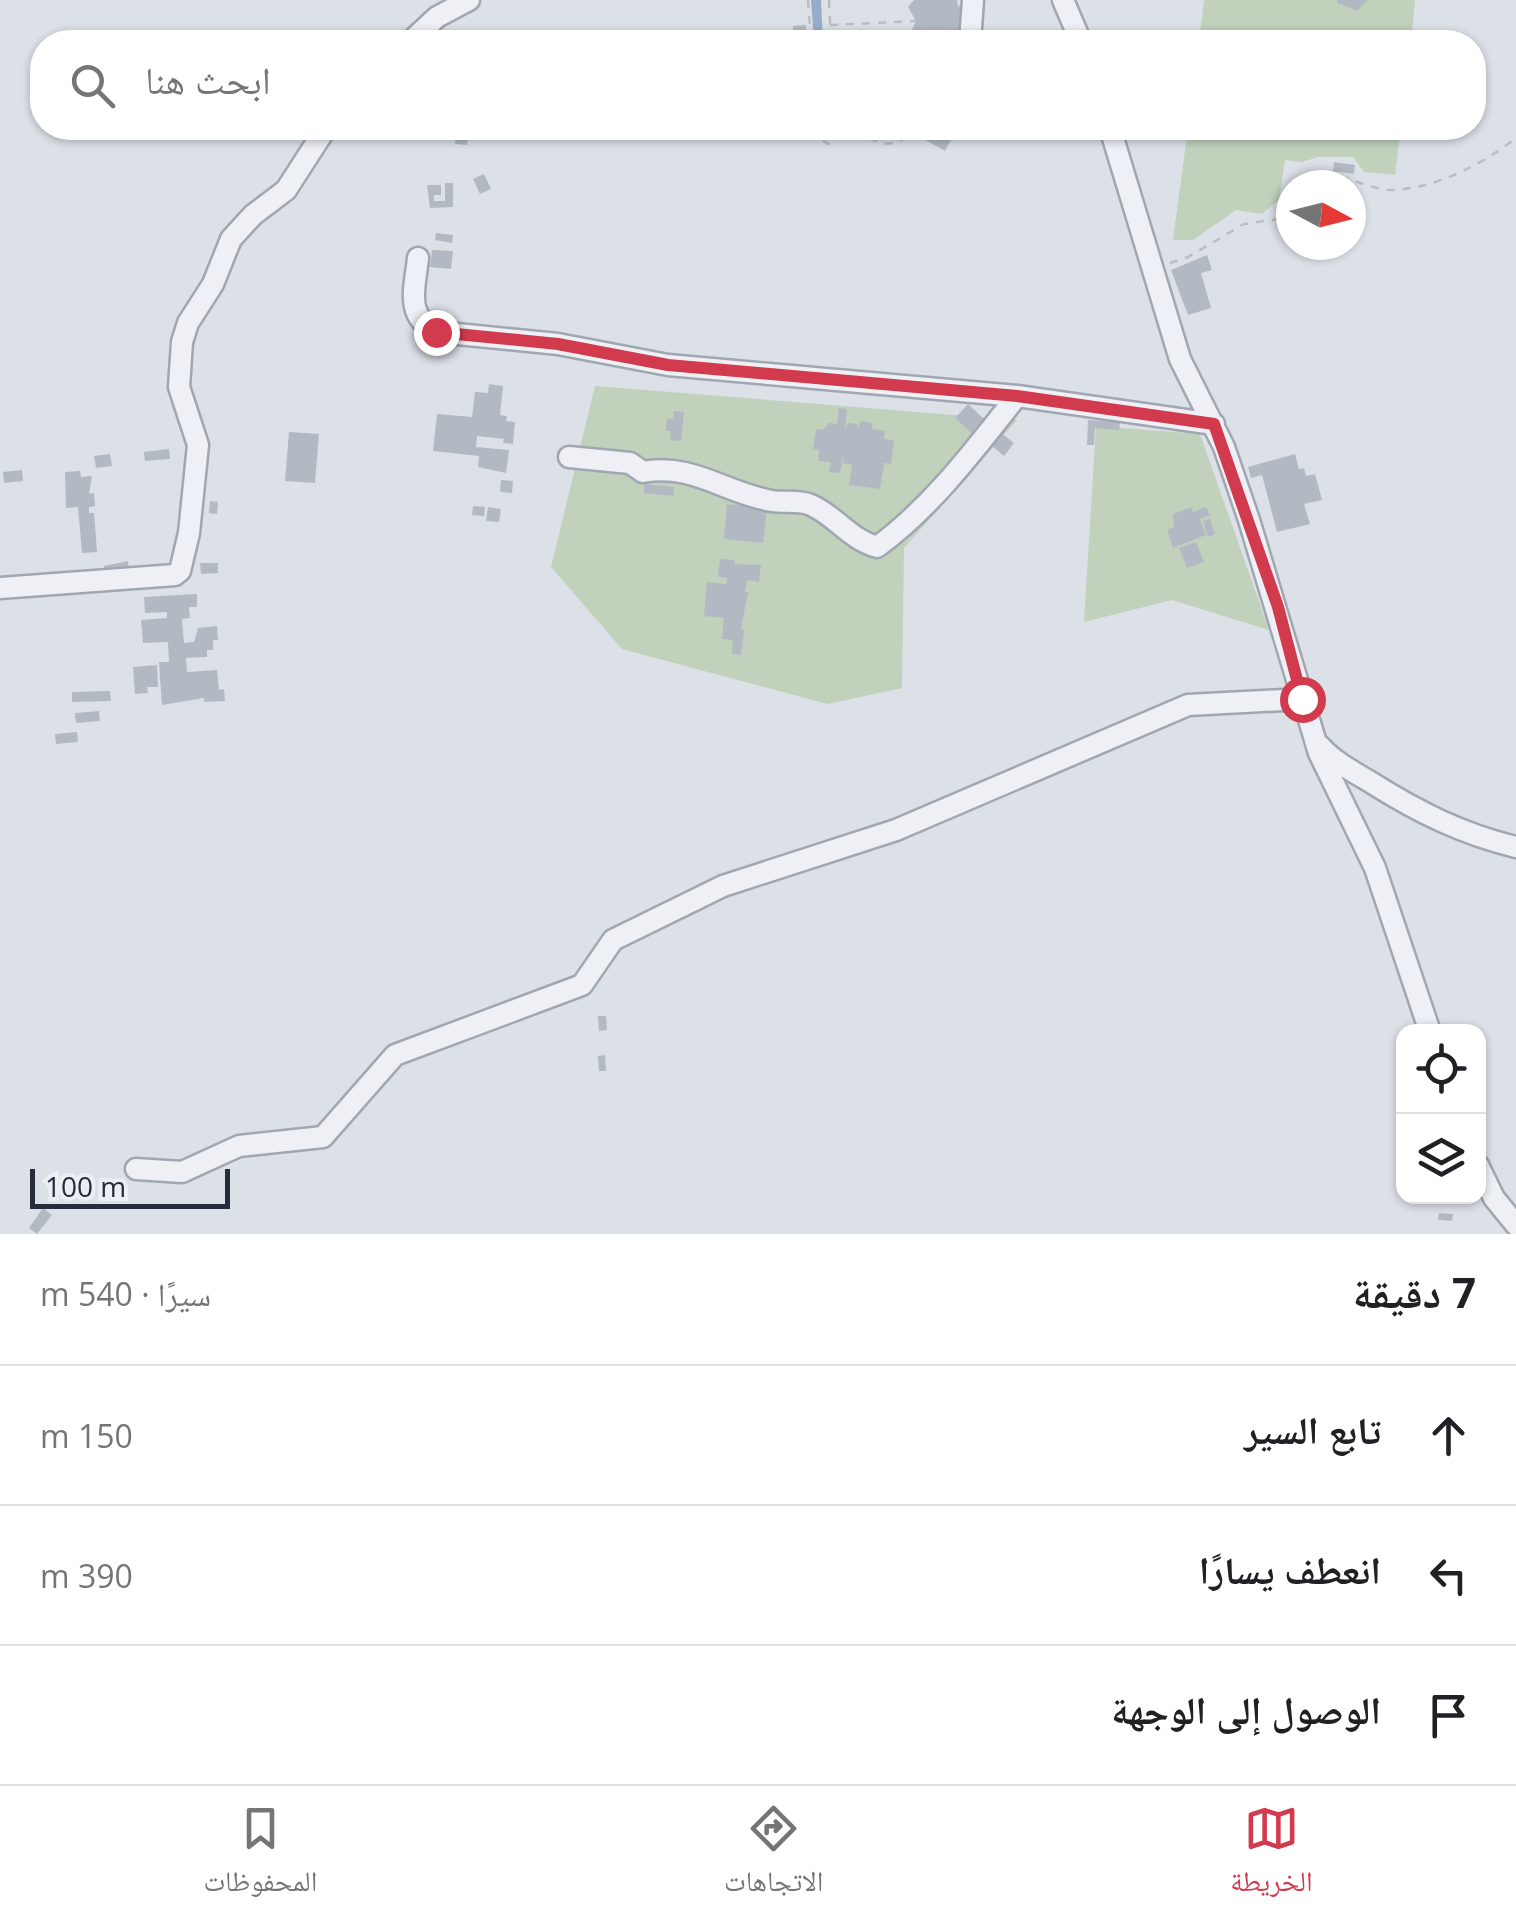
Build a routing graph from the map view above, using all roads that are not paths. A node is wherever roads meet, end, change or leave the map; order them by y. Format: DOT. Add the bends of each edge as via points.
graph roads {
  1 [pos="469,0"];
  2 [pos="973,0"];
  3 [pos="1063,0"];
  4 [pos="424,30"];
  5 [pos="971,30"];
  6 [pos="1076,30"];
  7 [pos="318,140"];
  8 [pos="1114,140"];
  9 [pos="418,258"];
  10 [pos="1017,396"];
  11 [pos="1214,424"];
  12 [pos="569,457"];
  13 [pos="0,588"];
  14 [pos="1302,699"];
  15 [pos="1312,731"];
  16 [pos="1516,847"];
  17 [pos="1427,1024"];
  18 [pos="136,1169"];
  19 [pos="1486,1182"];
  20 [pos="1516,1225"];
  1 -- 4 [label="street"];
  2 -- 5 [label="street"];
  3 -- 6 [label="street"];
  7 -- 13 [label="street" via="286,190 232,239 184,332 179,387 198,446 180,572"];
  8 -- 11 [label="street" via="1180,359"];
  9 -- 10 [label="street" via="413,306 423,325 436,332 558,344 668,365"];
  10 -- 11 [label="street"];
  10 -- 12 [label="street" via="972,453 877,547 858,542 810,504 772,501 699,474 643,472 630,463"];
  11 -- 14 [label="street" via="1278,607"];
  14 -- 15 [label="street"];
  14 -- 18 [label="street" via="1188,705 896,830 723,886 613,940 582,985 395,1055 323,1138 238,1146 182,1172"];
  15 -- 16 [label="street" via="1334,760 1416,811"];
  15 -- 17 [label="street" via="1376,868"];
  19 -- 20 [label="street"];
}
